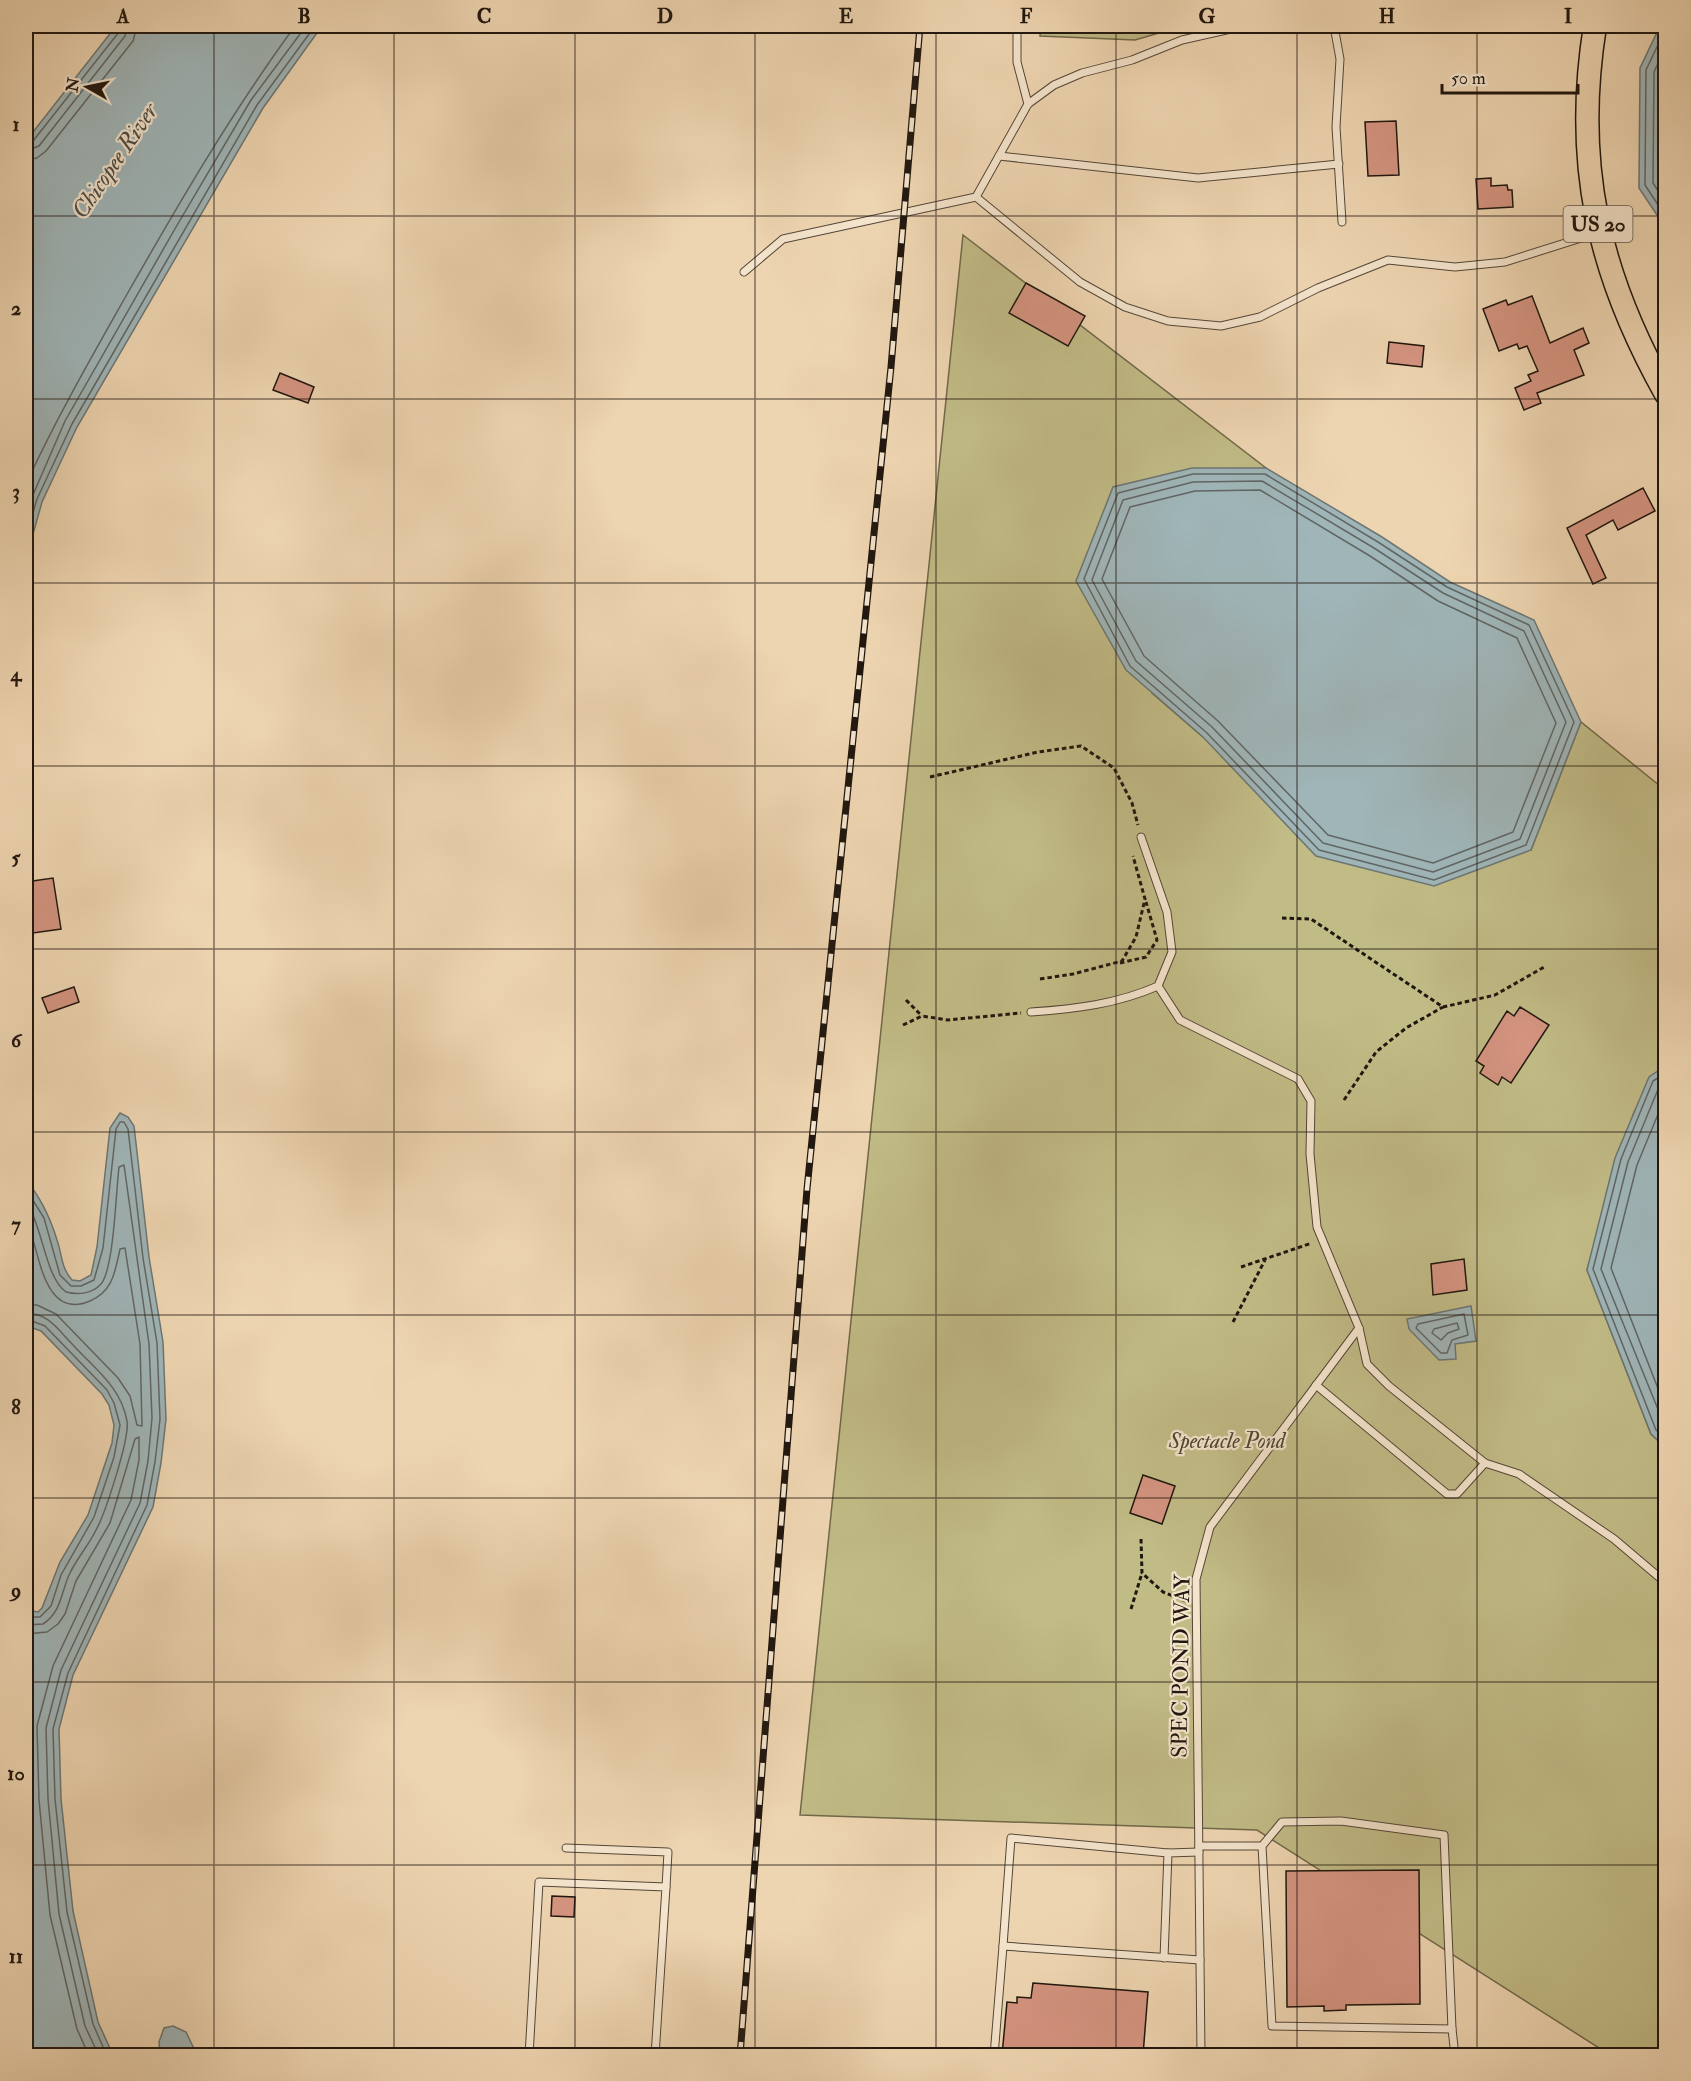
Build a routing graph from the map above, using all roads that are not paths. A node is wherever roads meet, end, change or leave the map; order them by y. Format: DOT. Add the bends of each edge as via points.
graph roads {
  1 [pos="1017,26"];
  2 [pos="1244,26"];
  3 [pos="1334,26"];
  4 [pos="1595,26"];
  5 [pos="1028,104"];
  6 [pos="999,156"];
  7 [pos="1339,164"];
  8 [pos="976,196"];
  9 [pos="1342,222"];
  10 [pos="1599,232"];
  11 [pos="744,272"];
  12 [pos="1665,394"];
  13 [pos="1141,837"];
  14 [pos="1158,986"];
  15 [pos="1032,1012"];
  16 [pos="1359,1328"];
  17 [pos="1316,1385"];
  18 [pos="1485,1463"];
  19 [pos="1665,1583"];
  20 [pos="1262,1846"];
  21 [pos="566,1848"];
  22 [pos="1199,1849"];
  23 [pos="1168,1853"];
  24 [pos="666,1887"];
  25 [pos="1003,1946"];
  26 [pos="1164,1958"];
  27 [pos="1200,1960"];
  28 [pos="1452,2029"];
  29 [pos="529,2055"];
  30 [pos="655,2055"];
  31 [pos="994,2055"];
  32 [pos="1201,2055"];
  33 [pos="1455,2055"];
  1 -- 5 [label="lane" via="1017,62"];
  2 -- 5 [label="lane" via="1182,40 1132,60 1082,73 1054,85"];
  3 -- 7 [label="lane" via="1340,59 1336,127"];
  4 -- 10 [label="main road, US 20" via="1588,75 1587,145"];
  5 -- 6 [label="lane"];
  6 -- 7 [label="lane" via="1198,177"];
  6 -- 8 [label="lane"];
  7 -- 9 [label="lane"];
  8 -- 10 [label="lane" via="1080,282 1125,307 1168,321 1221,326 1260,316 1388,260 1455,267 1505,262"];
  8 -- 11 [label="lane" via="783,240"];
  10 -- 12 [label="main road, US 20" via="1621,304"];
  13 -- 14 [label="lane" via="1167,912 1172,952"];
  14 -- 15 [label="lane" via="1129,998 1070,1010"];
  14 -- 16 [label="lane" via="1180,1020 1299,1079 1311,1101 1310,1154 1317,1227"];
  16 -- 17 [label="lane, SPEC POND WAY"];
  16 -- 18 [label="lane" via="1367,1364"];
  17 -- 18 [label="lane" via="1447,1494 1457,1494"];
  17 -- 22 [label="lane, SPEC POND WAY" via="1210,1527 1196,1579"];
  18 -- 19 [label="lane" via="1519,1474 1614,1539"];
  20 -- 22 [label="lane"];
  20 -- 28 [label="lane" via="1272,2026"];
  20 -- 28 [label="lane" via="1282,1822 1341,1821 1444,1835"];
  21 -- 24 [label="lane" via="668,1852"];
  22 -- 23 [label="lane"];
  22 -- 27 [label="lane, SPEC POND WAY"];
  23 -- 25 [label="lane" via="1011,1838"];
  23 -- 26 [label="lane"];
  24 -- 29 [label="lane" via="539,1882"];
  24 -- 30 [label="lane"];
  25 -- 26 [label="lane"];
  25 -- 31 [label="lane"];
  26 -- 27 [label="lane"];
  27 -- 32 [label="lane, SPEC POND WAY"];
  28 -- 33 [label="lane"];
}
